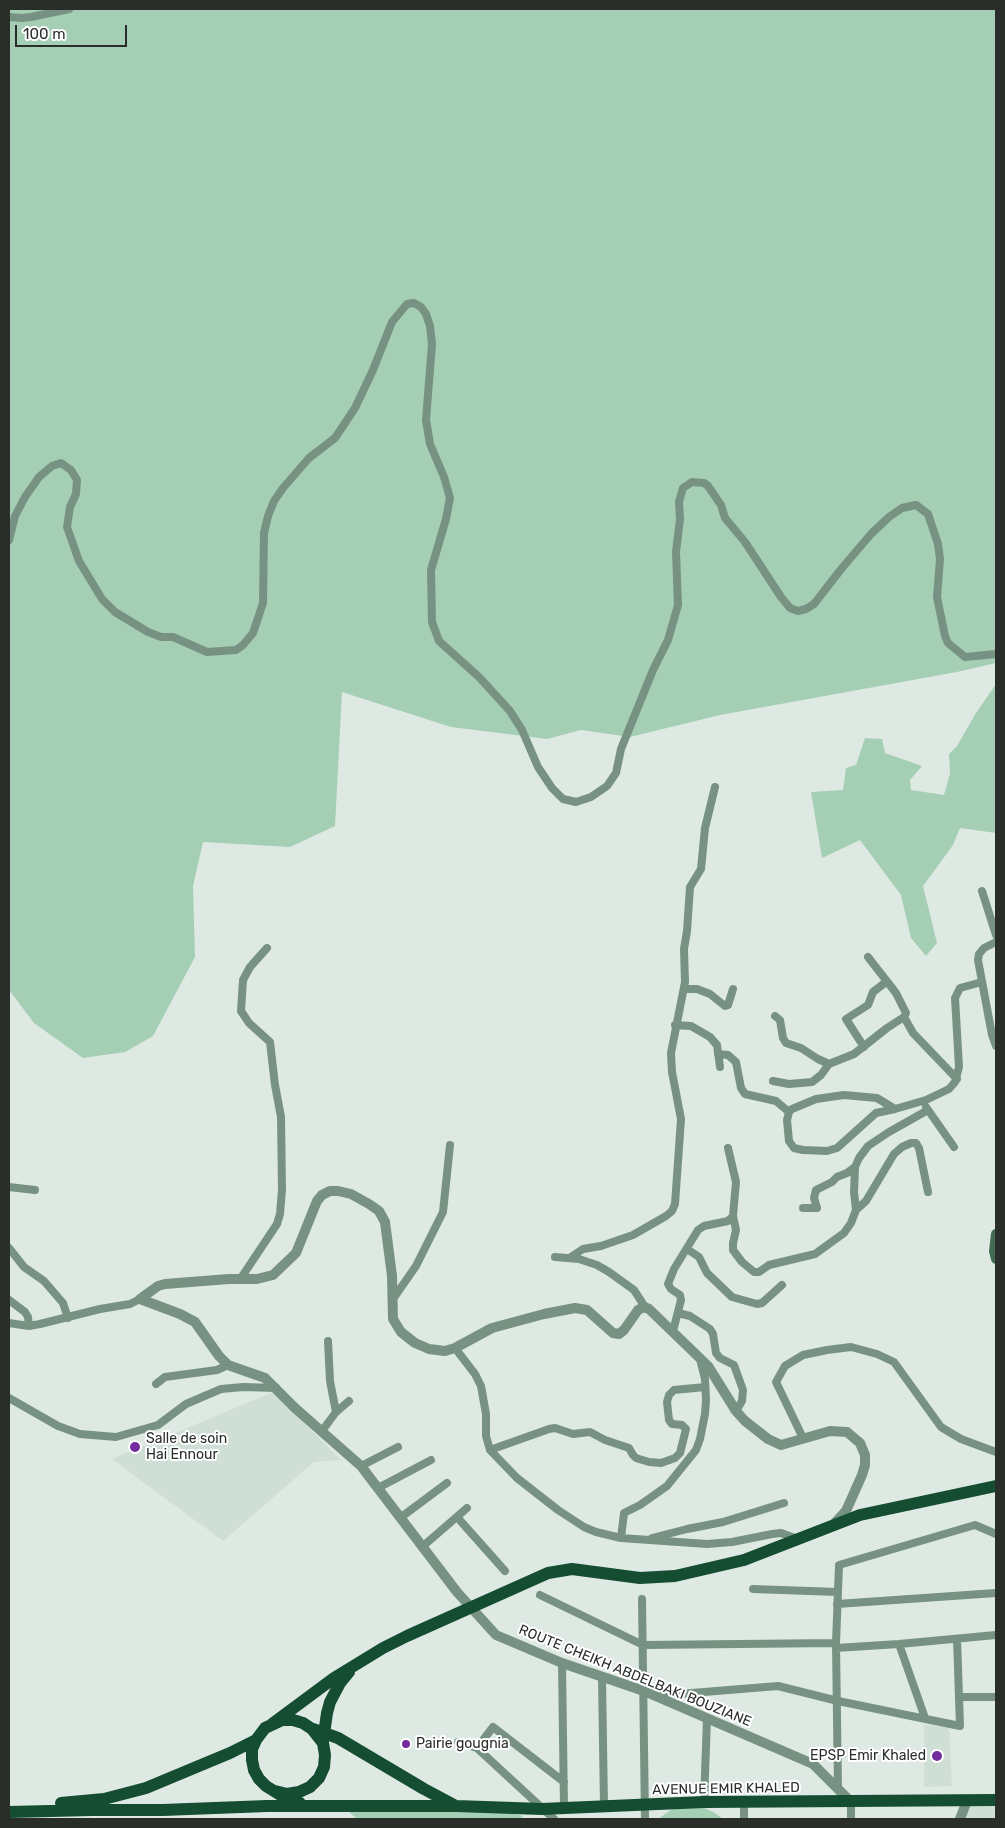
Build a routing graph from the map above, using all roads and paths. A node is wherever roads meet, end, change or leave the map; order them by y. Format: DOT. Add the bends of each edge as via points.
graph roads {
  1 [pos="69,9"];
  2 [pos="9,17"];
  3 [pos="9,540"];
  4 [pos="996,654"];
  5 [pos="715,786"];
  6 [pos="982,891"];
  7 [pos="996,935"];
  8 [pos="996,942"];
  9 [pos="267,948"];
  10 [pos="868,958"];
  11 [pos="886,982"];
  12 [pos="982,982"];
  13 [pos="684,989"];
  14 [pos="733,989"];
  15 [pos="775,1016"];
  16 [pos="904,1017"];
  17 [pos="675,1025"];
  18 [pos="996,1046"];
  19 [pos="864,1047"];
  20 [pos="718,1054"];
  21 [pos="830,1064"];
  22 [pos="720,1066"];
  23 [pos="957,1079"];
  24 [pos="773,1082"];
  25 [pos="812,1082"];
  26 [pos="816,1099"];
  27 [pos="922,1101"];
  28 [pos="895,1109"];
  29 [pos="928,1110"];
  30 [pos="789,1112"];
  31 [pos="450,1145"];
  32 [pos="954,1147"];
  33 [pos="728,1148"];
  34 [pos="855,1167"];
  35 [pos="9,1187"];
  36 [pos="35,1190"];
  37 [pos="928,1192"];
  38 [pos="803,1208"];
  39 [pos="856,1210"];
  40 [pos="734,1216"];
  41 [pos="996,1234"];
  42 [pos="9,1248"];
  43 [pos="687,1249"];
  44 [pos="555,1257"];
  45 [pos="571,1257"];
  46 [pos="996,1259"];
  47 [pos="241,1278"];
  48 [pos="782,1285"];
  49 [pos="140,1299"];
  50 [pos="393,1299"];
  51 [pos="9,1300"];
  52 [pos="645,1307"];
  53 [pos="678,1313"];
  54 [pos="68,1318"];
  55 [pos="9,1323"];
  56 [pos="29,1326"];
  57 [pos="673,1331"];
  58 [pos="328,1341"];
  59 [pos="455,1348"];
  60 [pos="699,1357"];
  61 [pos="228,1364"];
  62 [pos="156,1384"];
  63 [pos="706,1387"];
  64 [pos="276,1388"];
  65 [pos="9,1398"];
  66 [pos="348,1401"];
  67 [pos="736,1411"];
  68 [pos="336,1412"];
  69 [pos="322,1431"];
  70 [pos="803,1438"];
  71 [pos="398,1447"];
  72 [pos="490,1450"];
  73 [pos="996,1452"];
  74 [pos="431,1460"];
  75 [pos="361,1466"];
  76 [pos="447,1483"];
  77 [pos="996,1486"];
  78 [pos="378,1488"];
  79 [pos="784,1504"];
  80 [pos="467,1508"];
  81 [pos="457,1517"];
  82 [pos="400,1518"];
  83 [pos="835,1523"];
  84 [pos="996,1534"];
  85 [pos="621,1538"];
  86 [pos="798,1539"];
  87 [pos="645,1540"];
  88 [pos="422,1546"];
  89 [pos="505,1571"];
  90 [pos="752,1589"];
  91 [pos="838,1592"];
  92 [pos="996,1593"];
  93 [pos="540,1595"];
  94 [pos="642,1599"];
  95 [pos="837,1604"];
  96 [pos="996,1635"];
  97 [pos="957,1639"];
  98 [pos="899,1644"];
  99 [pos="643,1645"];
  100 [pos="836,1646"];
  101 [pos="358,1663"];
  102 [pos="562,1664"];
  103 [pos="602,1677"];
  104 [pos="644,1691"];
  105 [pos="959,1697"];
  106 [pos="996,1697"];
  107 [pos="838,1701"];
  108 [pos="327,1712"];
  109 [pos="707,1718"];
  110 [pos="925,1718"];
  111 [pos="272,1724"];
  112 [pos="320,1735"];
  113 [pos="338,1738"];
  114 [pos="256,1740"];
  115 [pos="458,1742"];
  116 [pos="477,1748"];
  117 [pos="564,1782"];
  118 [pos="310,1787"];
  119 [pos="838,1790"];
  120 [pos="275,1791"];
  121 [pos="996,1800"];
  122 [pos="290,1801"];
  123 [pos="967,1801"];
  124 [pos="704,1802"];
  125 [pos="744,1802"];
  126 [pos="851,1802"];
  127 [pos="9,1803"];
  128 [pos="646,1805"];
  129 [pos="267,1806"];
  130 [pos="456,1806"];
  131 [pos="317,1807"];
  132 [pos="604,1807"];
  133 [pos="542,1809"];
  134 [pos="564,1809"];
  135 [pos="9,1812"];
  136 [pos="554,1819"];
  137 [pos="645,1819"];
  138 [pos="744,1819"];
  139 [pos="850,1819"];
  140 [pos="960,1819"];
  1 -- 2 [label="street" via="22,18"];
  3 -- 4 [label="street" via="15,516 39,478 52,466 62,463 78,480 67,527 79,561 102,599 115,612 161,637 173,637 207,652 236,650 253,632 263,603 264,533 274,501 309,458 335,438 355,408 392,322 407,304 414,303 426,314 430,326 432,344 426,420 430,444 450,498 431,570 432,622 439,641 510,711 538,767 563,799 576,802 591,797 607,786 616,773 621,749 668,640 678,604 676,552 679,502 683,488 692,482 708,486 721,505 725,518 745,542 781,598 798,611 814,604 871,534 902,508 916,505 928,514 938,544 937,597 948,643 965,657"];
  5 -- 13 [label="street" via="705,828 701,869 690,886"];
  6 -- 7 [label="street"];
  8 -- 12 [label="street" via="979,954"];
  9 -- 47 [label="street" via="243,980 241,1011 270,1042 281,1116 282,1190 277,1224"];
  10 -- 11 [label="street"];
  11 -- 16 [label="street" via="905,1008"];
  11 -- 19 [label="street" via="873,992 868,1004 846,1019"];
  12 -- 18 [label="street"];
  12 -- 23 [label="street" via="960,988 955,998"];
  13 -- 14 [label="street" via="710,994 725,1006"];
  13 -- 17 [label="street"];
  15 -- 21 [label="street" via="780,1020 786,1043"];
  16 -- 19 [label="street"];
  16 -- 23 [label="street" via="913,1033"];
  17 -- 20 [label="street" via="691,1026 710,1037 717,1045"];
  17 -- 45 [label="street" via="671,1066 680,1107 681,1133 674,1208 633,1234 583,1249"];
  19 -- 21 [label="street"];
  20 -- 22 [label="street"];
  20 -- 30 [label="street" via="728,1055 736,1062 745,1094 771,1099"];
  21 -- 25 [label="street"];
  23 -- 27 [label="street" via="950,1088"];
  24 -- 25 [label="street"];
  25 -- 26 [label="street"];
  26 -- 28 [label="street" via="833,1095 867,1096"];
  26 -- 30 [label="street"];
  27 -- 28 [label="street"];
  27 -- 29 [label="street"];
  28 -- 30 [label="street" via="876,1113 844,1143 828,1151 794,1148 789,1141"];
  29 -- 32 [label="street"];
  29 -- 34 [label="street" via="868,1146"];
  31 -- 50 [label="street" via="443,1212 416,1266"];
  33 -- 40 [label="street" via="736,1182"];
  34 -- 38 [label="street" via="816,1190 817,1208"];
  34 -- 39 [label="street"];
  35 -- 36 [label="street"];
  37 -- 39 [label="street" via="919,1148 916,1143 911,1143 894,1154 866,1201"];
  39 -- 40 [label="street" via="848,1229 819,1252 769,1265 759,1272 750,1270 733,1250"];
  40 -- 43 [label="street" via="698,1230"];
  41 -- 46 [label="main road"];
  42 -- 54 [label="street" via="24,1267 44,1281 63,1303"];
  43 -- 48 [label="street" via="699,1257 707,1272 732,1297 762,1303"];
  43 -- 53 [label="street" via="668,1281 669,1287 681,1297"];
  44 -- 45 [label="street"];
  45 -- 52 [label="street" via="609,1272 634,1290"];
  47 -- 49 [label="street" via="165,1284"];
  47 -- 50 [label="street" via="273,1275 287,1263 303,1239 317,1201 330,1191 338,1191 360,1198 378,1211 385,1222"];
  49 -- 54 [label="street"];
  49 -- 61 [label="street" via="195,1322"];
  50 -- 59 [label="street" via="394,1319 401,1332 414,1343 445,1351"];
  51 -- 56 [label="street" via="25,1312"];
  52 -- 57 [label="street"];
  52 -- 59 [label="street" via="638,1310 619,1334 613,1333 587,1310 575,1308 492,1328"];
  53 -- 57 [label="street"];
  53 -- 67 [label="street" via="690,1316 710,1329 716,1353 737,1370 743,1396"];
  54 -- 56 [label="street"];
  55 -- 56 [label="street"];
  57 -- 60 [label="street"];
  58 -- 68 [label="street" via="330,1382"];
  59 -- 72 [label="street" via="481,1386"];
  60 -- 63 [label="street"];
  60 -- 67 [label="street" via="714,1374"];
  61 -- 62 [label="street" via="210,1372 165,1377"];
  61 -- 64 [label="street" via="265,1378"];
  63 -- 72 [label="street" via="674,1390 669,1395 669,1420 686,1429 680,1453 661,1463 636,1458 629,1448 590,1432 573,1434 555,1428"];
  63 -- 85 [label="street" via="705,1414 693,1455 666,1486 624,1513"];
  64 -- 65 [label="street" via="221,1390 186,1404 158,1425 116,1437 80,1434 58,1426"];
  64 -- 69 [label="street"];
  66 -- 68 [label="street"];
  67 -- 70 [label="street" via="768,1439 781,1444"];
  68 -- 69 [label="street"];
  69 -- 75 [label="street"];
  70 -- 73 [label="street" via="776,1382 785,1366 804,1355 851,1347 894,1362 941,1427 961,1439"];
  70 -- 83 [label="street" via="830,1431 847,1432 860,1443 865,1455 862,1474 848,1506"];
  71 -- 75 [label="street"];
  72 -- 85 [label="street" via="517,1478 578,1524"];
  74 -- 78 [label="street"];
  75 -- 78 [label="street"];
  76 -- 82 [label="street"];
  77 -- 83 [label="main road"];
  78 -- 82 [label="street"];
  79 -- 87 [label="street"];
  80 -- 81 [label="street"];
  81 -- 88 [label="street"];
  81 -- 89 [label="street"];
  82 -- 88 [label="street"];
  83 -- 86 [label="main road"];
  84 -- 91 [label="street" via="975,1524 838,1565"];
  85 -- 87 [label="street"];
  86 -- 87 [label="street" via="781,1533 720,1544"];
  86 -- 101 [label="main road" via="744,1560 675,1576 640,1578 572,1569 548,1573 407,1636"];
  88 -- 102 [label="street, ROUTE CHEIKH ABDELBAKI BOUZIANE" via="496,1635"];
  90 -- 91 [label="street"];
  91 -- 95 [label="street"];
  92 -- 95 [label="street"];
  93 -- 99 [label="street"];
  94 -- 99 [label="street"];
  95 -- 100 [label="street"];
  96 -- 97 [label="street"];
  97 -- 98 [label="street"];
  97 -- 105 [label="street"];
  98 -- 100 [label="street"];
  98 -- 110 [label="street"];
  99 -- 100 [label="street"];
  99 -- 104 [label="street"];
  100 -- 107 [label="street"];
  101 -- 108 [label="main road" via="337,1688"];
  101 -- 111 [label="main road"];
  102 -- 103 [label="street, ROUTE CHEIKH ABDELBAKI BOUZIANE"];
  102 -- 117 [label="street"];
  103 -- 104 [label="street, ROUTE CHEIKH ABDELBAKI BOUZIANE"];
  103 -- 132 [label="street"];
  104 -- 107 [label="street" via="679,1694 778,1686"];
  104 -- 109 [label="street, ROUTE CHEIKH ABDELBAKI BOUZIANE"];
  104 -- 128 [label="street"];
  105 -- 106 [label="street"];
  105 -- 110 [label="street" via="960,1726"];
  107 -- 110 [label="street"];
  107 -- 119 [label="street"];
  108 -- 112 [label="main road"];
  108 -- 113 [label="main road" via="329,1724"];
  109 -- 119 [label="street, ROUTE CHEIKH ABDELBAKI BOUZIANE" via="813,1764"];
  109 -- 124 [label="street"];
  111 -- 112 [label="main road" via="292,1720 303,1723"];
  111 -- 114 [label="main road"];
  112 -- 113 [label="main road"];
  112 -- 118 [label="main road" via="325,1755 324,1768"];
  113 -- 130 [label="main road"];
  114 -- 120 [label="main road" via="252,1750 254,1770 262,1782"];
  114 -- 127 [label="main road" via="169,1780 104,1799"];
  115 -- 116 [label="street"];
  116 -- 117 [label="street" via="493,1727"];
  116 -- 133 [label="street"];
  117 -- 134 [label="street"];
  118 -- 120 [label="main road" via="287,1794"];
  118 -- 122 [label="main road"];
  119 -- 126 [label="street, ROUTE CHEIKH ABDELBAKI BOUZIANE"];
  120 -- 122 [label="main road"];
  121 -- 123 [label="main road, AVENUE EMIR KHALED"];
  122 -- 129 [label="main road"];
  122 -- 131 [label="main road"];
  123 -- 126 [label="main road, AVENUE EMIR KHALED"];
  123 -- 140 [label="street"];
  124 -- 125 [label="main road, AVENUE EMIR KHALED"];
  124 -- 128 [label="main road, AVENUE EMIR KHALED"];
  125 -- 126 [label="main road, AVENUE EMIR KHALED"];
  125 -- 138 [label="street"];
  126 -- 139 [label="street"];
  128 -- 132 [label="main road, AVENUE EMIR KHALED"];
  128 -- 137 [label="street"];
  129 -- 131 [label="main road"];
  129 -- 135 [label="main road"];
  130 -- 131 [label="main road, AVENUE EMIR KHALED"];
  130 -- 133 [label="main road, AVENUE EMIR KHALED"];
  132 -- 134 [label="main road, AVENUE EMIR KHALED"];
  133 -- 134 [label="main road, AVENUE EMIR KHALED"];
  133 -- 136 [label="street"];
}
